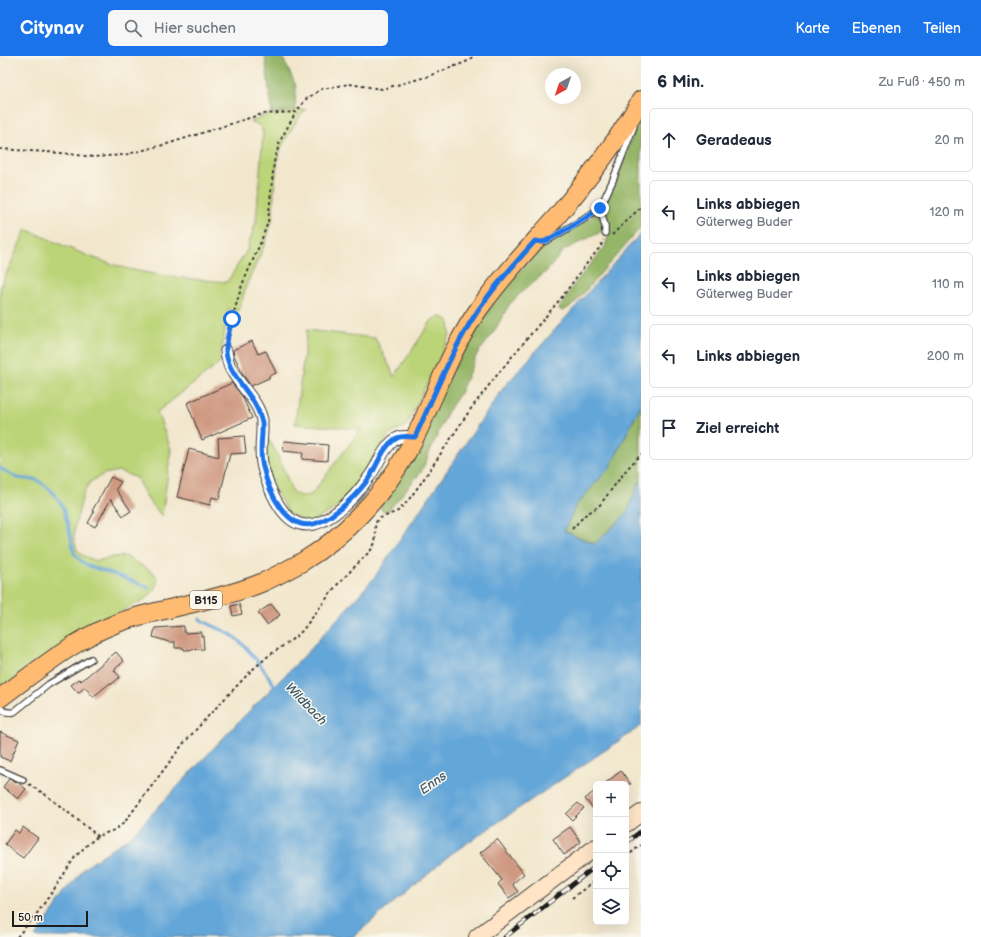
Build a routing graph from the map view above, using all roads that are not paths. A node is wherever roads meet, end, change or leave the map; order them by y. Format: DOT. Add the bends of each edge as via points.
graph roads {
  1 [pos="638,105"];
  2 [pos="600,208"];
  3 [pos="605,233"];
  4 [pos="535,241"];
  5 [pos="226,351"];
  6 [pos="415,437"];
  7 [pos="91,659"];
  8 [pos="0,698"];
  9 [pos="0,708"];
  10 [pos="0,770"];
  11 [pos="23,780"];
  12 [pos="641,813"];
  13 [pos="629,822"];
  14 [pos="593,849"];
  15 [pos="477,937"];
  1 -- 2 [label="lane" via="632,132"];
  1 -- 4 [label="main road, B115" via="600,161"];
  2 -- 3 [label="lane" via="606,226"];
  2 -- 4 [label="lane" via="546,241"];
  4 -- 6 [label="main road, B115" via="481,306 463,335"];
  5 -- 6 [label="street" via="231,370 258,410 262,421 262,466 268,483 281,509 299,524 317,524 331,517 370,477 389,444 403,436"];
  6 -- 8 [label="main road, B115" via="394,474 361,514 324,547 302,562 239,591 128,619 104,629 80,641"];
  7 -- 9 [label="lane" via="49,684 14,712 5,712"];
  10 -- 11 [label="lane"];
  12 -- 13 [label="street"];
  14 -- 15 [label="street"];
}
